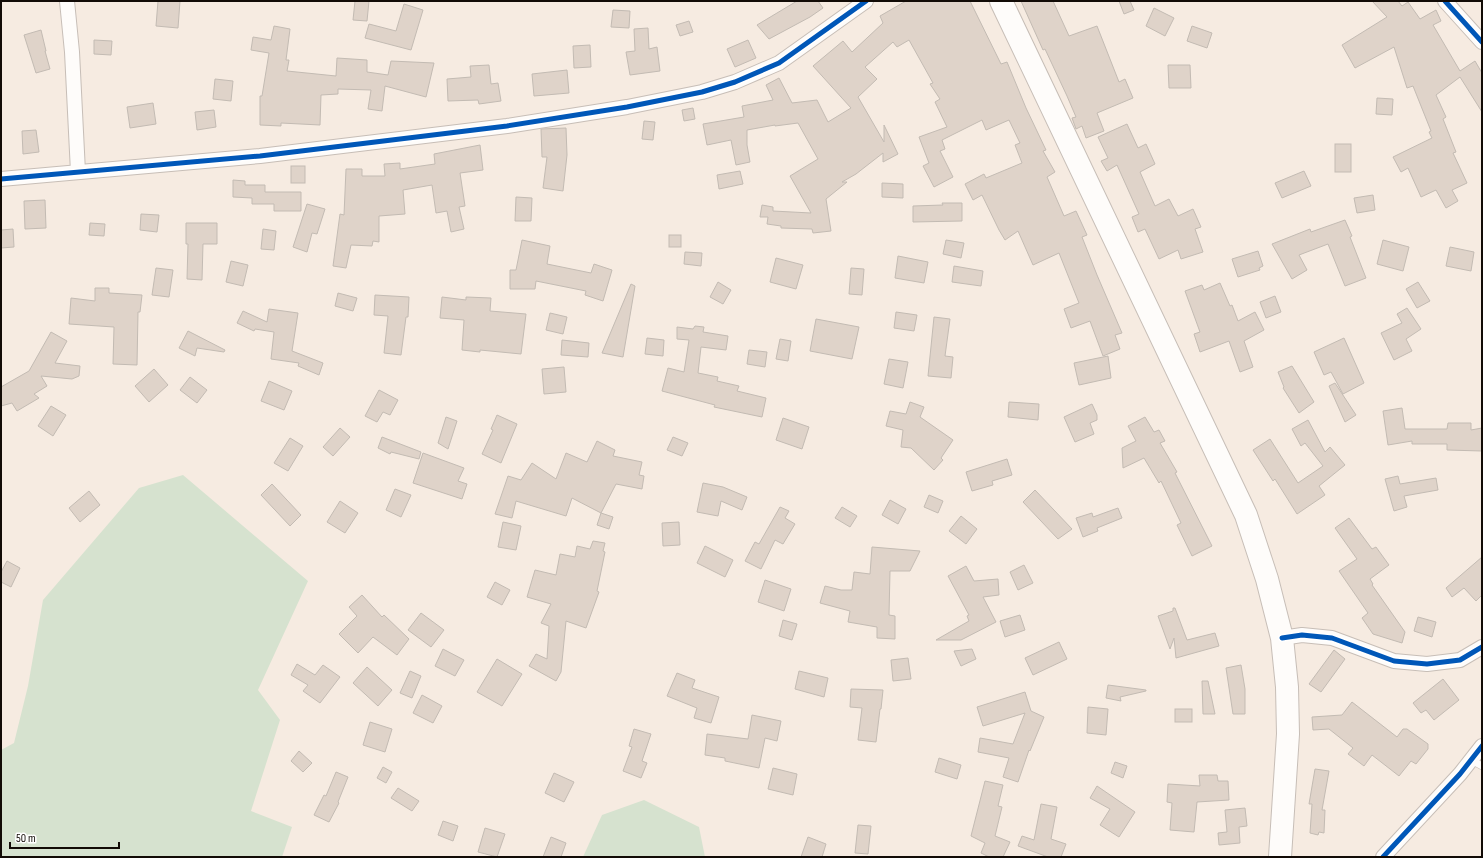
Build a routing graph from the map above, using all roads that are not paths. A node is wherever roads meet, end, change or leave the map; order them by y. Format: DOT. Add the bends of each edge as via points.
graph roads {
  1 [pos="67,1"];
  2 [pos="866,1"];
  3 [pos="1001,1"];
  4 [pos="1446,1"];
  5 [pos="1482,42"];
  6 [pos="78,172"];
  7 [pos="1,179"];
  8 [pos="1282,638"];
  9 [pos="1482,647"];
  10 [pos="1482,746"];
  11 [pos="1477,763"];
  12 [pos="1280,857"];
  13 [pos="1383,857"];
  1 -- 6 [label="street"];
  2 -- 6 [label="street" via="779,63 735,82 702,92 500,127 260,156"];
  3 -- 8 [label="highway" via="1246,515 1267,579"];
  4 -- 5 [label="street"];
  6 -- 7 [label="street"];
  8 -- 9 [label="street" via="1302,635 1332,638 1394,661 1427,664 1460,660"];
  8 -- 12 [label="highway" via="1288,734"];
  10 -- 11 [label="street"];
  11 -- 13 [label="street" via="1460,774"];
}
